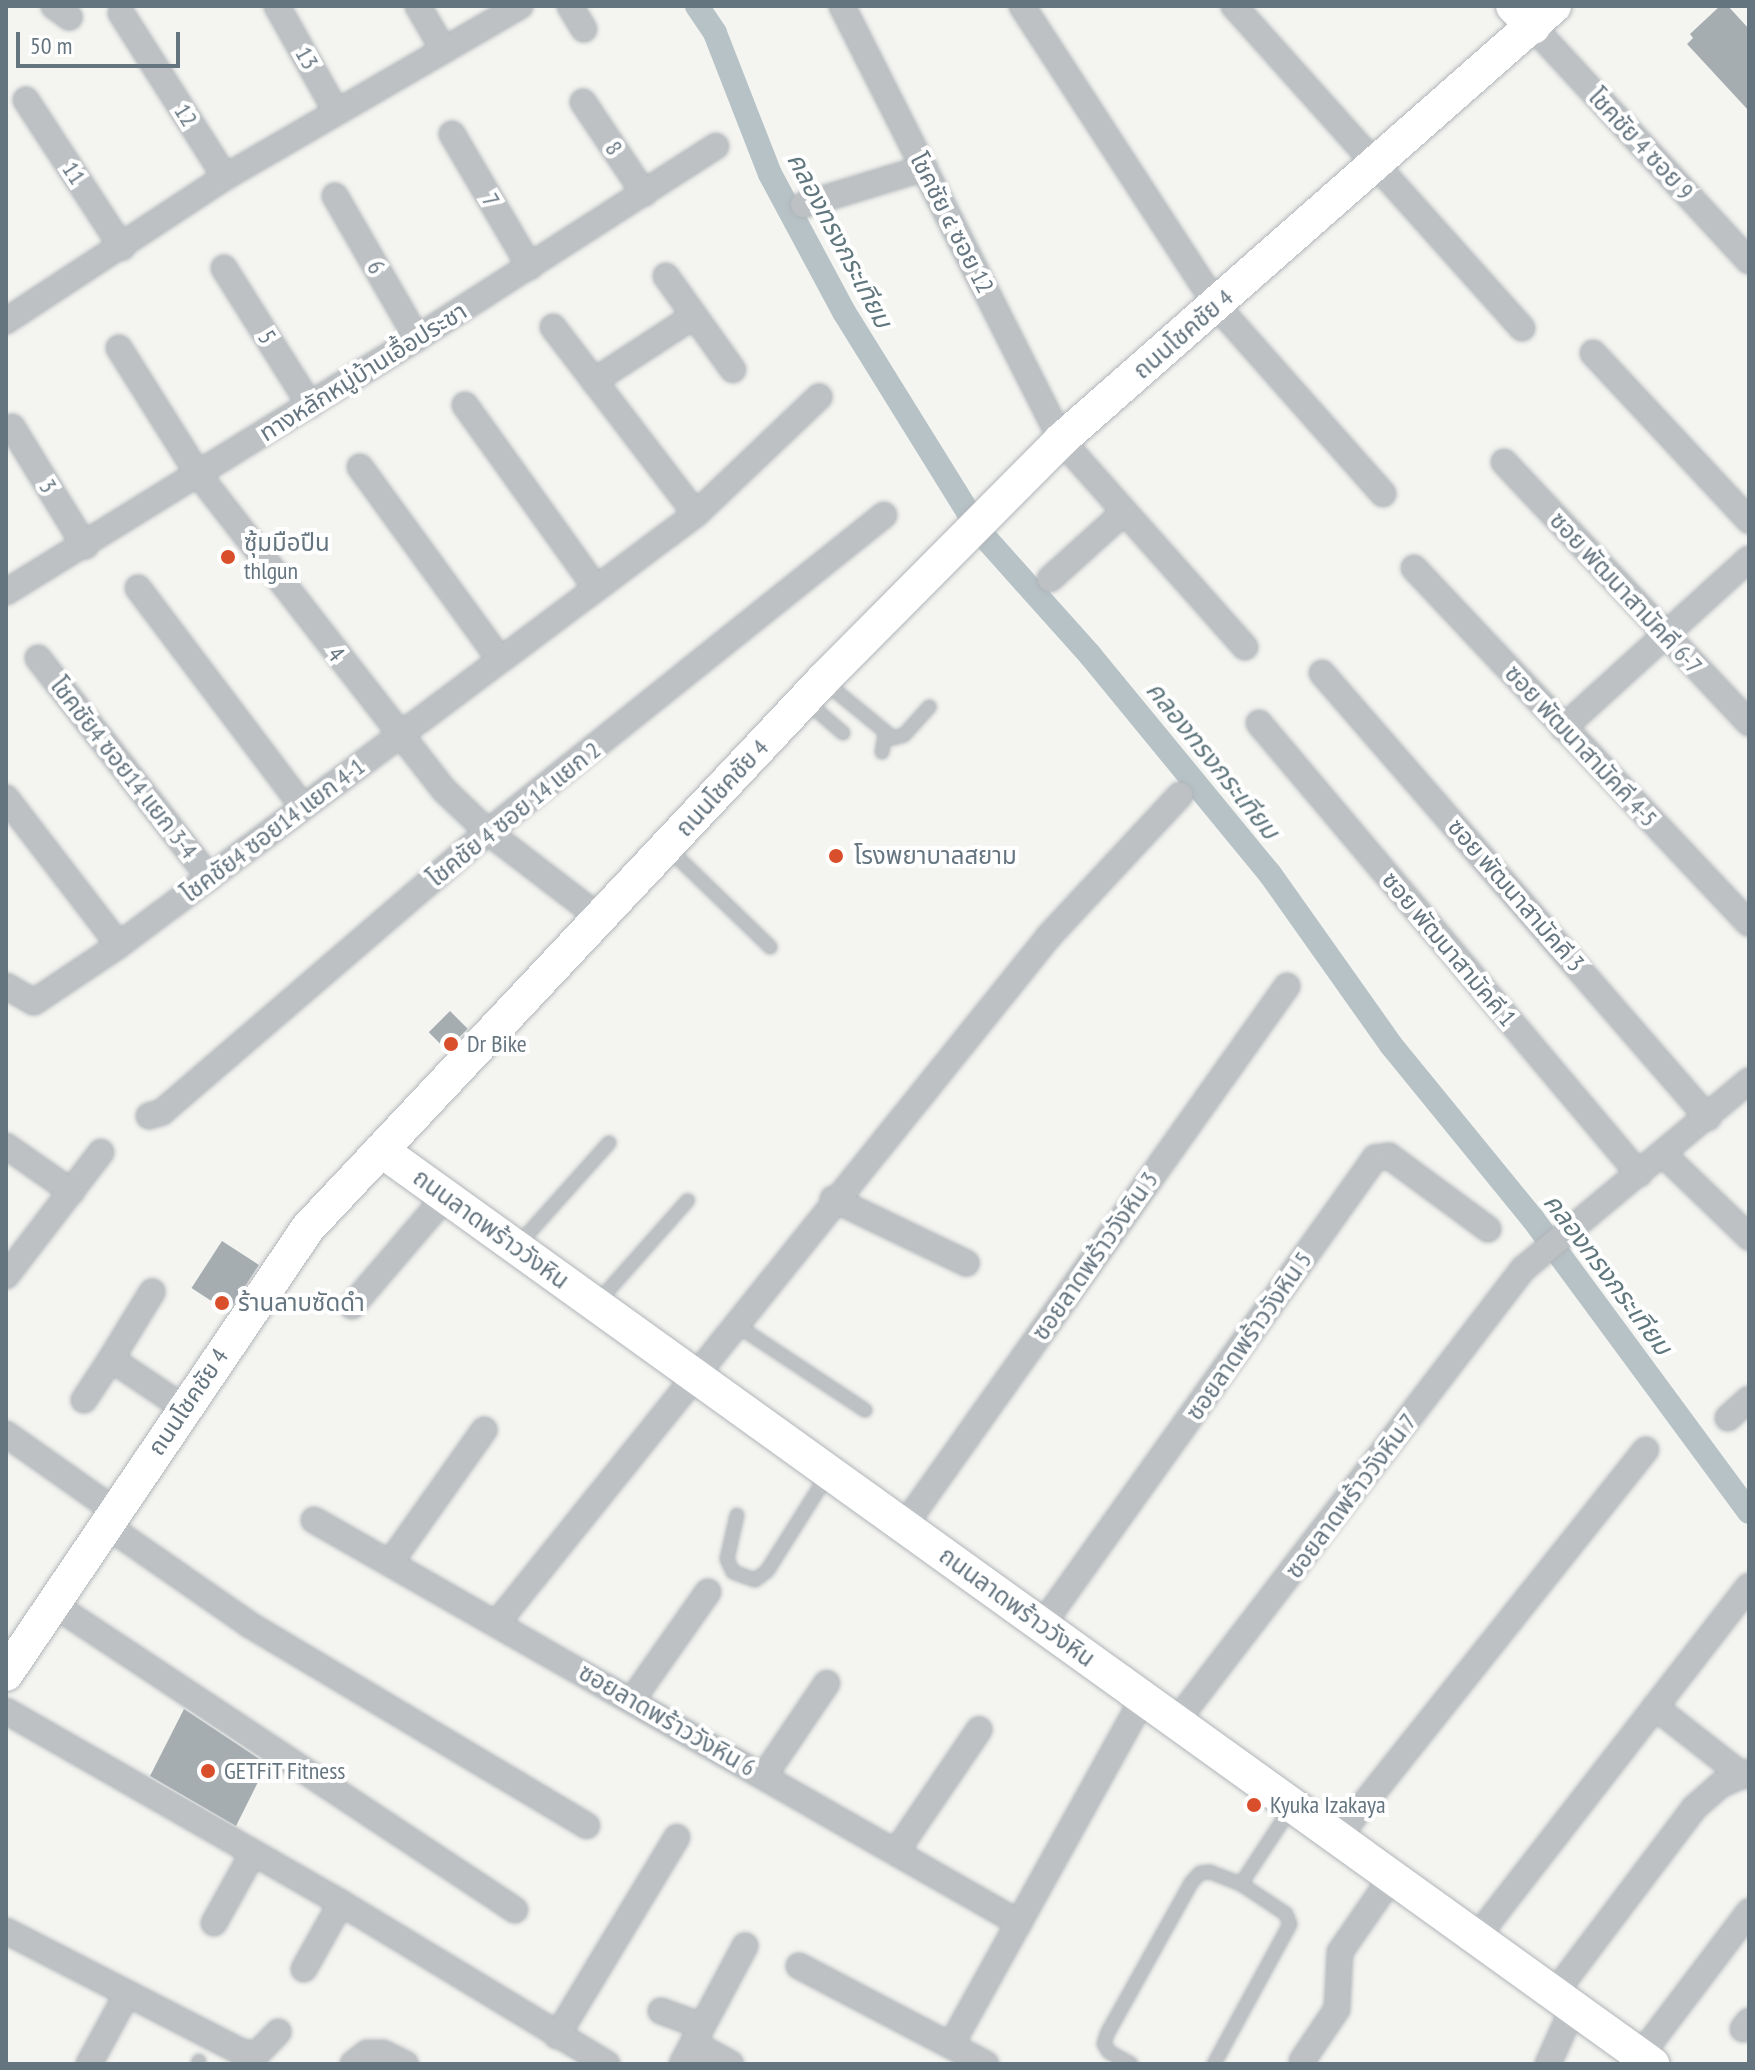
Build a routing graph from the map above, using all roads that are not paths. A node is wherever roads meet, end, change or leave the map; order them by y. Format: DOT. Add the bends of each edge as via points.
graph roads {
  1 [pos="277,6"];
  2 [pos="418,6"];
  3 [pos="520,6"];
  4 [pos="570,6"];
  5 [pos="842,6"];
  6 [pos="1022,6"];
  7 [pos="1234,6"];
  8 [pos="121,13"];
  9 [pos="1533,13"];
  10 [pos="584,29"];
  11 [pos="443,49"];
  12 [pos="26,100"];
  13 [pos="583,102"];
  14 [pos="336,111"];
  15 [pos="452,134"];
  16 [pos="716,146"];
  17 [pos="1375,166"];
  18 [pos="925,168"];
  19 [pos="225,177"];
  20 [pos="644,193"];
  21 [pos="335,196"];
  22 [pos="803,205"];
  23 [pos="122,247"];
  24 [pos="1749,261"];
  25 [pos="530,267"];
  26 [pos="224,268"];
  27 [pos="666,276"];
  28 [pos="1216,305"];
  29 [pos="8,315"];
  30 [pos="694,316"];
  31 [pos="553,327"];
  32 [pos="1522,328"];
  33 [pos="417,338"];
  34 [pos="119,348"];
  35 [pos="1593,353"];
  36 [pos="733,370"];
  37 [pos="594,381"];
  38 [pos="819,397"];
  39 [pos="310,405"];
  40 [pos="465,405"];
  41 [pos="12,427"];
  42 [pos="1061,440"];
  43 [pos="1504,462"];
  44 [pos="360,467"];
  45 [pos="198,474"];
  46 [pos="1383,494"];
  47 [pos="1123,513"];
  48 [pos="696,514"];
  49 [pos="884,515"];
  50 [pos="1749,520"];
  51 [pos="85,546"];
  52 [pos="1749,559"];
  53 [pos="1414,568"];
  54 [pos="1050,579"];
  55 [pos="138,588"];
  56 [pos="596,588"];
  57 [pos="6,592"];
  58 [pos="1665,635"];
  59 [pos="1245,647"];
  60 [pos="38,658"];
  61 [pos="499,658"];
  62 [pos="1322,673"];
  63 [pos="814,690"];
  64 [pos="929,707"];
  65 [pos="1259,723"];
  66 [pos="1749,723"];
  67 [pos="1563,728"];
  68 [pos="843,733"];
  69 [pos="885,735"];
  70 [pos="398,736"];
  71 [pos="882,752"];
  72 [pos="1180,795"];
  73 [pos="6,798"];
  74 [pos="303,807"];
  75 [pos="488,832"];
  76 [pos="666,847"];
  77 [pos="210,878"];
  78 [pos="600,918"];
  79 [pos="1749,923"];
  80 [pos="119,945"];
  81 [pos="770,947"];
  82 [pos="1287,986"];
  83 [pos="8,991"];
  84 [pos="1749,1081"];
  85 [pos="149,1116"];
  86 [pos="1708,1118"];
  87 [pos="609,1143"];
  88 [pos="6,1146"];
  89 [pos="381,1150"];
  90 [pos="101,1152"];
  91 [pos="1663,1154"];
  92 [pos="1639,1174"];
  93 [pos="72,1192"];
  94 [pos="446,1196"];
  95 [pos="833,1199"];
  96 [pos="688,1200"];
  97 [pos="1488,1229"];
  98 [pos="1749,1237"];
  99 [pos="516,1247"];
  100 [pos="966,1263"];
  101 [pos="6,1276"];
  102 [pos="152,1292"];
  103 [pos="596,1304"];
  104 [pos="352,1306"];
  105 [pos="735,1324"];
  106 [pos="111,1359"];
  107 [pos="695,1375"];
  108 [pos="1749,1399"];
  109 [pos="84,1400"];
  110 [pos="184,1408"];
  111 [pos="865,1410"];
  112 [pos="1728,1418"];
  113 [pos="484,1430"];
  114 [pos="6,1434"];
  115 [pos="1646,1450"];
  116 [pos="829,1472"];
  117 [pos="737,1515"];
  118 [pos="111,1518"];
  119 [pos="314,1520"];
  120 [pos="904,1526"];
  121 [pos="390,1563"];
  122 [pos="1749,1586"];
  123 [pos="708,1592"];
  124 [pos="53,1604"];
  125 [pos="497,1623"];
  126 [pos="1042,1625"];
  127 [pos="6,1674"];
  128 [pos="827,1683"];
  129 [pos="1143,1698"];
  130 [pos="632,1700"];
  131 [pos="1655,1707"];
  132 [pos="6,1711"];
  133 [pos="1176,1722"];
  134 [pos="979,1730"];
  135 [pos="1746,1774"];
  136 [pos="764,1776"];
  137 [pos="1293,1806"];
  138 [pos="587,1826"];
  139 [pos="677,1837"];
  140 [pos="1337,1838"];
  141 [pos="896,1852"];
  142 [pos="253,1853"];
  143 [pos="1392,1877"];
  144 [pos="1241,1884"];
  145 [pos="341,1903"];
  146 [pos="515,1910"];
  147 [pos="214,1923"];
  148 [pos="1019,1923"];
  149 [pos="1744,1928"];
  150 [pos="6,1931"];
  151 [pos="1476,1938"];
  152 [pos="745,1946"];
  153 [pos="799,1966"];
  154 [pos="304,1969"];
  155 [pos="127,1994"];
  156 [pos="1564,2001"];
  157 [pos="661,2011"];
  158 [pos="278,2032"];
  159 [pos="557,2036"];
  160 [pos="692,2044"];
  161 [pos="951,2045"];
  162 [pos="360,2059"];
  163 [pos="1646,2060"];
  164 [pos="1302,2061"];
  165 [pos="89,2064"];
  166 [pos="406,2064"];
  167 [pos="607,2064"];
  168 [pos="731,2064"];
  169 [pos="986,2064"];
  170 [pos="1131,2064"];
  171 [pos="1214,2064"];
  172 [pos="1548,2064"];
  1 -- 14 [label="street, 13"];
  2 -- 11 [label="street"];
  3 -- 11 [label="street"];
  4 -- 10 [label="street"];
  5 -- 18 [label="street, โชคชัย ๔ ซอย 12"];
  6 -- 28 [label="street"];
  7 -- 17 [label="street"];
  8 -- 19 [label="street, 12"];
  9 -- 17 [label="main road, ถนนโชคชัย 4"];
  9 -- 24 [label="street, โชคชัย 4 ซอย 9"];
  11 -- 14 [label="street"];
  12 -- 23 [label="street, 11"];
  13 -- 20 [label="street, 8"];
  14 -- 19 [label="street"];
  15 -- 25 [label="street, 7"];
  16 -- 20 [label="street, ทางหลักหมู่บ้านเอื้อประชา"];
  17 -- 28 [label="main road, ถนนโชคชัย 4"];
  17 -- 32 [label="street"];
  18 -- 22 [label="street"];
  18 -- 42 [label="street, โชคชัย ๔ ซอย 12"];
  19 -- 23 [label="street"];
  20 -- 25 [label="street, ทางหลักหมู่บ้านเอื้อประชา"];
  21 -- 33 [label="street, 6"];
  23 -- 29 [label="street"];
  25 -- 33 [label="street, ทางหลักหมู่บ้านเอื้อประชา"];
  26 -- 39 [label="street, 5"];
  27 -- 30 [label="street"];
  28 -- 42 [label="main road, ถนนโชคชัย 4"];
  28 -- 46 [label="street"];
  30 -- 36 [label="street"];
  30 -- 37 [label="street"];
  31 -- 37 [label="street"];
  33 -- 39 [label="street, ทางหลักหมู่บ้านเอื้อประชา"];
  34 -- 45 [label="street, 4"];
  35 -- 50 [label="street"];
  37 -- 48 [label="street"];
  38 -- 48 [label="street, โชคชัย4 ซอย14 แยก 4-1"];
  39 -- 45 [label="street, ทางหลักหมู่บ้านเอื้อประชา"];
  40 -- 56 [label="street"];
  41 -- 51 [label="street, 3"];
  42 -- 47 [label="street, โชคชัย ๔ ซอย 12"];
  42 -- 63 [label="main road, ถนนโชคชัย 4"];
  43 -- 58 [label="street, ซอย พัฒนาสามัคคี 6-7"];
  44 -- 61 [label="street"];
  45 -- 51 [label="street, ทางหลักหมู่บ้านเอื้อประชา"];
  45 -- 70 [label="street, 4"];
  47 -- 54 [label="street"];
  47 -- 59 [label="street, โชคชัย ๔ ซอย 12"];
  48 -- 56 [label="street, โชคชัย4 ซอย14 แยก 4-1"];
  49 -- 75 [label="street, โชคชัย 4 ซอย 14 แยก 2"];
  51 -- 57 [label="street, ทางหลักหมู่บ้านเอื้อประชา"];
  52 -- 58 [label="street"];
  53 -- 67 [label="street, ซอย พัฒนาสามัคคี 4-5"];
  55 -- 74 [label="street"];
  56 -- 61 [label="street, โชคชัย4 ซอย14 แยก 4-1"];
  58 -- 66 [label="street, ซอย พัฒนาสามัคคี 6-7"];
  58 -- 67 [label="street"];
  60 -- 77 [label="street, โชคชัย4 ซอย14 แยก 3-4"];
  61 -- 70 [label="street, โชคชัย4 ซอย14 แยก 4-1"];
  62 -- 86 [label="street, ซอย พัฒนาสามัคคี 3"];
  63 -- 68 [label="lane"];
  63 -- 69 [label="lane"];
  63 -- 76 [label="main road, ถนนโชคชัย 4"];
  64 -- 69 [label="lane" via="904,735"];
  65 -- 92 [label="street, ซอย พัฒนาสามัคคี 1"];
  67 -- 79 [label="street, ซอย พัฒนาสามัคคี 4-5"];
  69 -- 71 [label="lane"];
  70 -- 74 [label="street, โชคชัย4 ซอย14 แยก 4-1"];
  70 -- 75 [label="street, 4"];
  72 -- 95 [label="street" via="1050,935"];
  73 -- 80 [label="street"];
  74 -- 77 [label="street, โชคชัย4 ซอย14 แยก 4-1"];
  75 -- 78 [label="street, 4"];
  75 -- 85 [label="street, โชคชัย 4 ซอย 14 แยก 2" via="162,1112"];
  76 -- 78 [label="main road, ถนนโชคชัย 4"];
  76 -- 81 [label="lane"];
  77 -- 80 [label="street, โชคชัย4 ซอย14 แยก 4-1"];
  78 -- 89 [label="main road, ถนนโชคชัย 4"];
  80 -- 83 [label="street, โชคชัย4 ซอย14 แยก 4-1" via="34,1002"];
  82 -- 120 [label="street, ซอยลาดพร้าววังหิน 3"];
  84 -- 86 [label="street, ซอยลาดพร้าววังหิน 7"];
  86 -- 91 [label="street, ซอยลาดพร้าววังหิน 7"];
  87 -- 99 [label="lane"];
  88 -- 93 [label="street"];
  89 -- 94 [label="main road, ถนนลาดพร้าววังหิน"];
  89 -- 110 [label="main road, ถนนโชคชัย 4" via="289,1251"];
  90 -- 93 [label="street"];
  91 -- 92 [label="street, ซอยลาดพร้าววังหิน 7"];
  91 -- 98 [label="street"];
  92 -- 133 [label="street, ซอยลาดพร้าววังหิน 7" via="1541,1254"];
  93 -- 101 [label="street"];
  94 -- 99 [label="main road, ถนนลาดพร้าววังหิน"];
  94 -- 104 [label="street"];
  95 -- 100 [label="street"];
  95 -- 105 [label="street"];
  96 -- 103 [label="lane"];
  97 -- 126 [label="street, ซอยลาดพร้าววังหิน 5" via="1389,1156 1375,1158"];
  99 -- 103 [label="main road, ถนนลาดพร้าววังหิน"];
  102 -- 106 [label="street"];
  103 -- 107 [label="main road, ถนนลาดพร้าววังหิน"];
  105 -- 107 [label="street"];
  105 -- 111 [label="lane"];
  106 -- 109 [label="street"];
  106 -- 110 [label="street"];
  107 -- 116 [label="main road, ถนนลาดพร้าววังหิน"];
  107 -- 125 [label="street"];
  108 -- 112 [label="street"];
  110 -- 118 [label="main road, ถนนโชคชัย 4"];
  113 -- 121 [label="street"];
  114 -- 118 [label="street"];
  115 -- 140 [label="street"];
  116 -- 117 [label="lane" via="767,1571 755,1580 733,1572 727,1559"];
  116 -- 120 [label="main road, ถนนลาดพร้าววังหิน"];
  118 -- 124 [label="main road, ถนนโชคชัย 4"];
  118 -- 138 [label="street" via="262,1633"];
  119 -- 121 [label="street, ซอยลาดพร้าววังหิน 6"];
  120 -- 126 [label="main road, ถนนลาดพร้าววังหิน"];
  121 -- 125 [label="street, ซอยลาดพร้าววังหิน 6"];
  122 -- 131 [label="street"];
  123 -- 130 [label="street"];
  124 -- 127 [label="main road, ถนนโชคชัย 4"];
  124 -- 146 [label="street"];
  125 -- 130 [label="street, ซอยลาดพร้าววังหิน 6"];
  126 -- 129 [label="main road, ถนนลาดพร้าววังหิน"];
  128 -- 136 [label="street"];
  129 -- 133 [label="main road, ถนนลาดพร้าววังหิน"];
  129 -- 148 [label="street"];
  130 -- 136 [label="street, ซอยลาดพร้าววังหิน 6"];
  131 -- 135 [label="street"];
  131 -- 151 [label="street"];
  132 -- 142 [label="street"];
  133 -- 137 [label="main road, ถนนลาดพร้าววังหิน"];
  134 -- 141 [label="street"];
  135 -- 156 [label="street" via="1708,1793 1694,1808"];
  136 -- 141 [label="street, ซอยลาดพร้าววังหิน 6"];
  137 -- 140 [label="main road, ถนนลาดพร้าววังหิน"];
  137 -- 144 [label="lane"];
  139 -- 159 [label="street"];
  140 -- 143 [label="main road, ถนนลาดพร้าววังหิน"];
  141 -- 148 [label="street, ซอยลาดพร้าววังหิน 6"];
  142 -- 145 [label="street"];
  142 -- 147 [label="street"];
  143 -- 151 [label="main road, ถนนลาดพร้าววังหิน"];
  143 -- 164 [label="street" via="1340,1952 1337,2009"];
  144 -- 170 [label="lane" via="1210,1872 1200,1873 1191,1883 1107,2034 1104,2044 1109,2052"];
  144 -- 171 [label="lane" via="1286,1914 1290,1924"];
  145 -- 154 [label="street"];
  145 -- 159 [label="street"];
  148 -- 161 [label="street"];
  149 -- 163 [label="street"];
  150 -- 155 [label="street"];
  151 -- 156 [label="main road, ถนนลาดพร้าววังหิน"];
  152 -- 160 [label="street"];
  153 -- 161 [label="street"];
  155 -- 158 [label="street" via="239,2051 256,2055"];
  155 -- 165 [label="street"];
  156 -- 163 [label="main road, ถนนลาดพร้าววังหิน"];
  156 -- 172 [label="street"];
  157 -- 160 [label="street"];
  159 -- 167 [label="street"];
  160 -- 168 [label="street"];
  161 -- 169 [label="street"];
  162 -- 166 [label="street" via="383,2053"];
}
